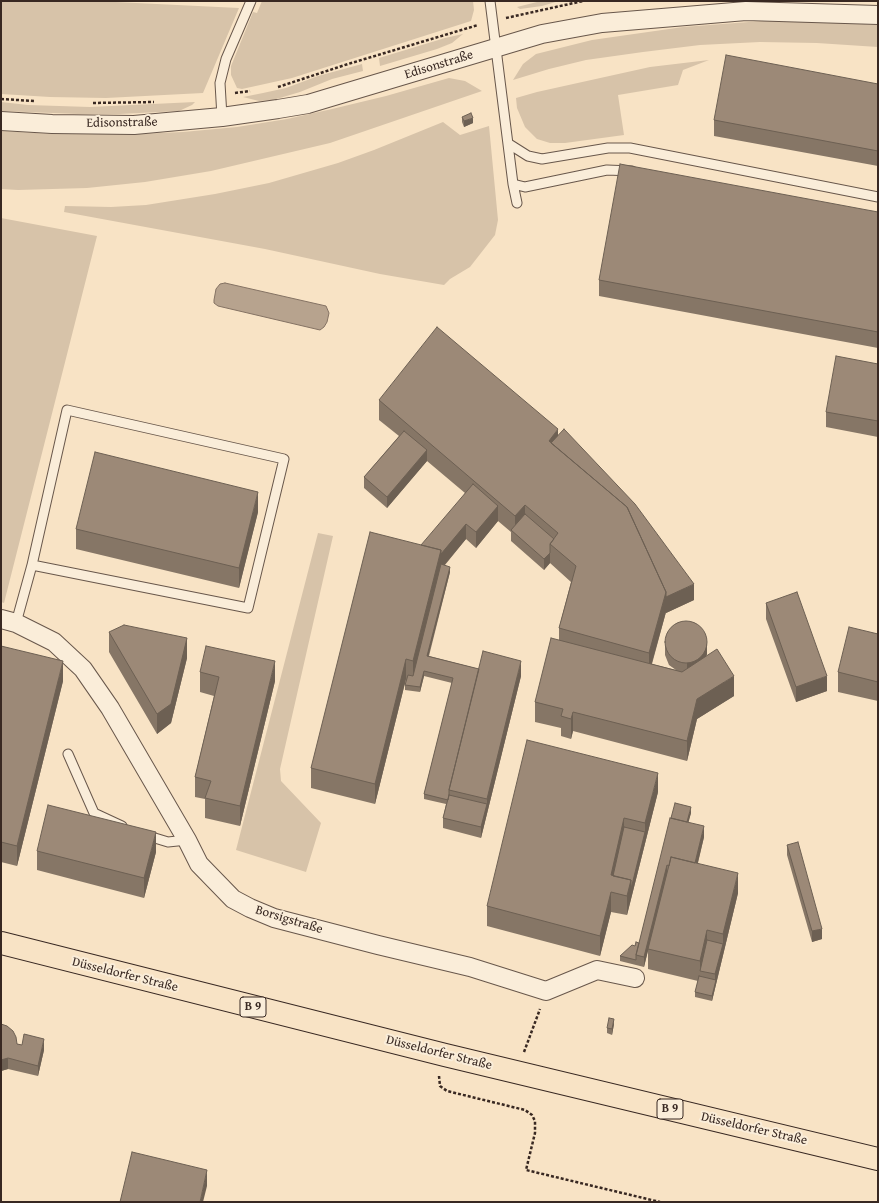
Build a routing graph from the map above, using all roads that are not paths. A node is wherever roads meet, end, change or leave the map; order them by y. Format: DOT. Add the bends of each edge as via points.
graph roads {
  1 [pos="251,1"];
  2 [pos="490,1"];
  3 [pos="878,14"];
  4 [pos="495,48"];
  5 [pos="222,117"];
  6 [pos="1,121"];
  7 [pos="509,144"];
  8 [pos="637,171"];
  9 [pos="513,184"];
  10 [pos="878,197"];
  11 [pos="517,203"];
  12 [pos="32,564"];
  13 [pos="8,621"];
  14 [pos="68,754"];
  15 [pos="187,840"];
  16 [pos="1,943"];
  17 [pos="635,978"];
  18 [pos="878,1159"];
  1 -- 5 [label="lane" via="226,59 220,83"];
  2 -- 4 [label="lane"];
  3 -- 4 [label="street, Edisonstraße" via="746,11 644,19 602,23 549,33"];
  4 -- 5 [label="street, Edisonstraße" via="308,104"];
  4 -- 7 [label="lane"];
  5 -- 6 [label="street, Edisonstraße" via="134,125"];
  7 -- 9 [label="lane"];
  7 -- 10 [label="lane" via="528,156 542,159 608,148 630,148"];
  8 -- 9 [label="lane" via="607,170 525,187"];
  9 -- 11 [label="lane"];
  12 -- 12 [label="lane" via="67,410 284,460 248,608"];
  12 -- 13 [label="lane"];
  13 -- 15 [label="street, Borsigstraße" via="54,642 83,669 110,708"];
  14 -- 15 [label="lane" via="94,813 131,830 168,842"];
  15 -- 17 [label="street, Borsigstraße" via="199,864 233,899 274,918 470,967 546,991 597,970"];
  16 -- 18 [label="main road, Düsseldorfer Straße / B 9" via="445,1055"];
}
